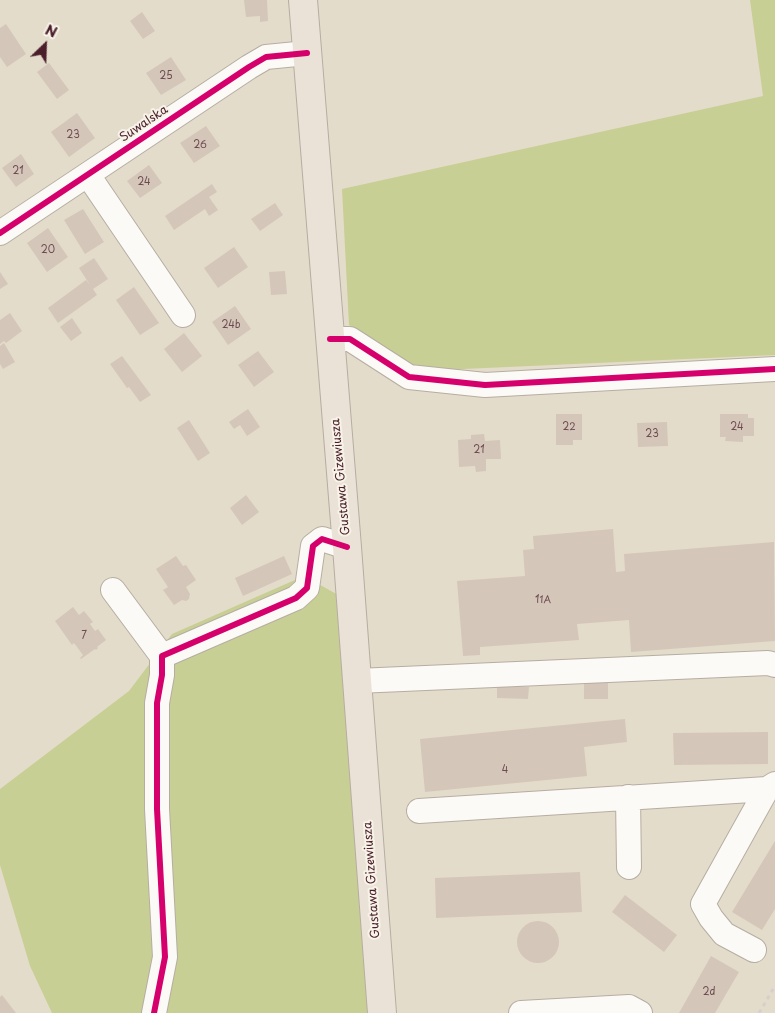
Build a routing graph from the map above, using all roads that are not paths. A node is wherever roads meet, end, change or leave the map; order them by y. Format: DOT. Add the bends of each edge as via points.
graph roads {
  1 [pos="303,0"];
  2 [pos="307,53"];
  3 [pos="88,175"];
  4 [pos="0,233"];
  5 [pos="183,314"];
  6 [pos="330,339"];
  7 [pos="775,369"];
  8 [pos="347,546"];
  9 [pos="113,590"];
  10 [pos="162,656"];
  11 [pos="775,665"];
  12 [pos="357,681"];
  13 [pos="771,786"];
  14 [pos="628,798"];
  15 [pos="419,811"];
  16 [pos="628,867"];
  17 [pos="754,950"];
  18 [pos="635,1012"];
  19 [pos="154,1013"];
  20 [pos="382,1013"];
  21 [pos="521,1013"];
  1 -- 2 [label="main road, Gustawa Gizewiusza"];
  2 -- 3 [label="street, Suwalska" via="266,57"];
  2 -- 6 [label="main road, Gustawa Gizewiusza"];
  3 -- 4 [label="street, Suwalska"];
  3 -- 5 [label="street"];
  6 -- 7 [label="street" via="350,339 409,377 485,385"];
  6 -- 8 [label="main road, Gustawa Gizewiusza"];
  8 -- 10 [label="street" via="322,539 314,546 306,588 296,598"];
  8 -- 12 [label="main road, Gustawa Gizewiusza"];
  9 -- 10 [label="street"];
  10 -- 19 [label="street" via="157,703 157,809 165,957"];
  11 -- 12 [label="street"];
  12 -- 20 [label="main road, Gustawa Gizewiusza"];
  13 -- 14 [label="street"];
  13 -- 17 [label="street" via="703,904 724,934"];
  14 -- 15 [label="street"];
  14 -- 16 [label="street"];
  18 -- 21 [label="street" via="629,1007"];
}
